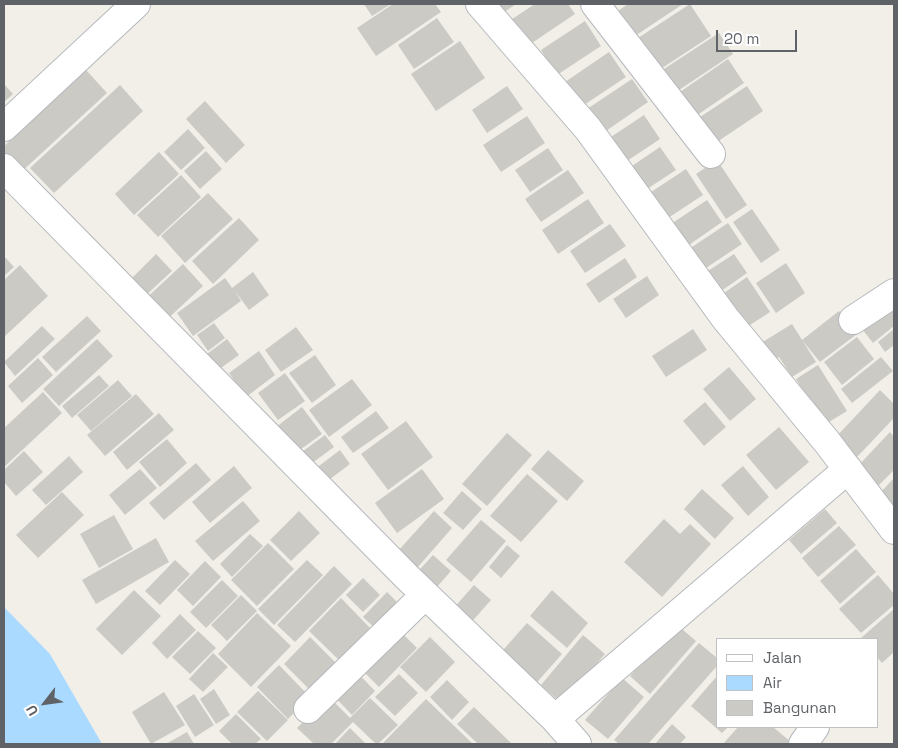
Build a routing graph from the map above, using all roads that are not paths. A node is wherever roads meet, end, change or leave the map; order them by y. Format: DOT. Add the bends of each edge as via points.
graph roads {
  1 [pos="136,4"];
  2 [pos="480,4"];
  3 [pos="595,4"];
  4 [pos="4,127"];
  5 [pos="711,154"];
  6 [pos="4,168"];
  7 [pos="894,293"];
  8 [pos="853,320"];
  9 [pos="848,469"];
  10 [pos="894,530"];
  11 [pos="425,595"];
  12 [pos="308,709"];
  13 [pos="555,719"];
  14 [pos="814,728"];
  15 [pos="577,744"];
  16 [pos="803,744"];
  1 -- 4 [label="street"];
  2 -- 9 [label="street" via="588,129 725,318"];
  3 -- 5 [label="street"];
  6 -- 11 [label="street"];
  7 -- 8 [label="street"];
  9 -- 10 [label="street"];
  9 -- 13 [label="street"];
  11 -- 12 [label="street"];
  11 -- 13 [label="street"];
  13 -- 15 [label="street"];
  14 -- 16 [label="street"];
}
